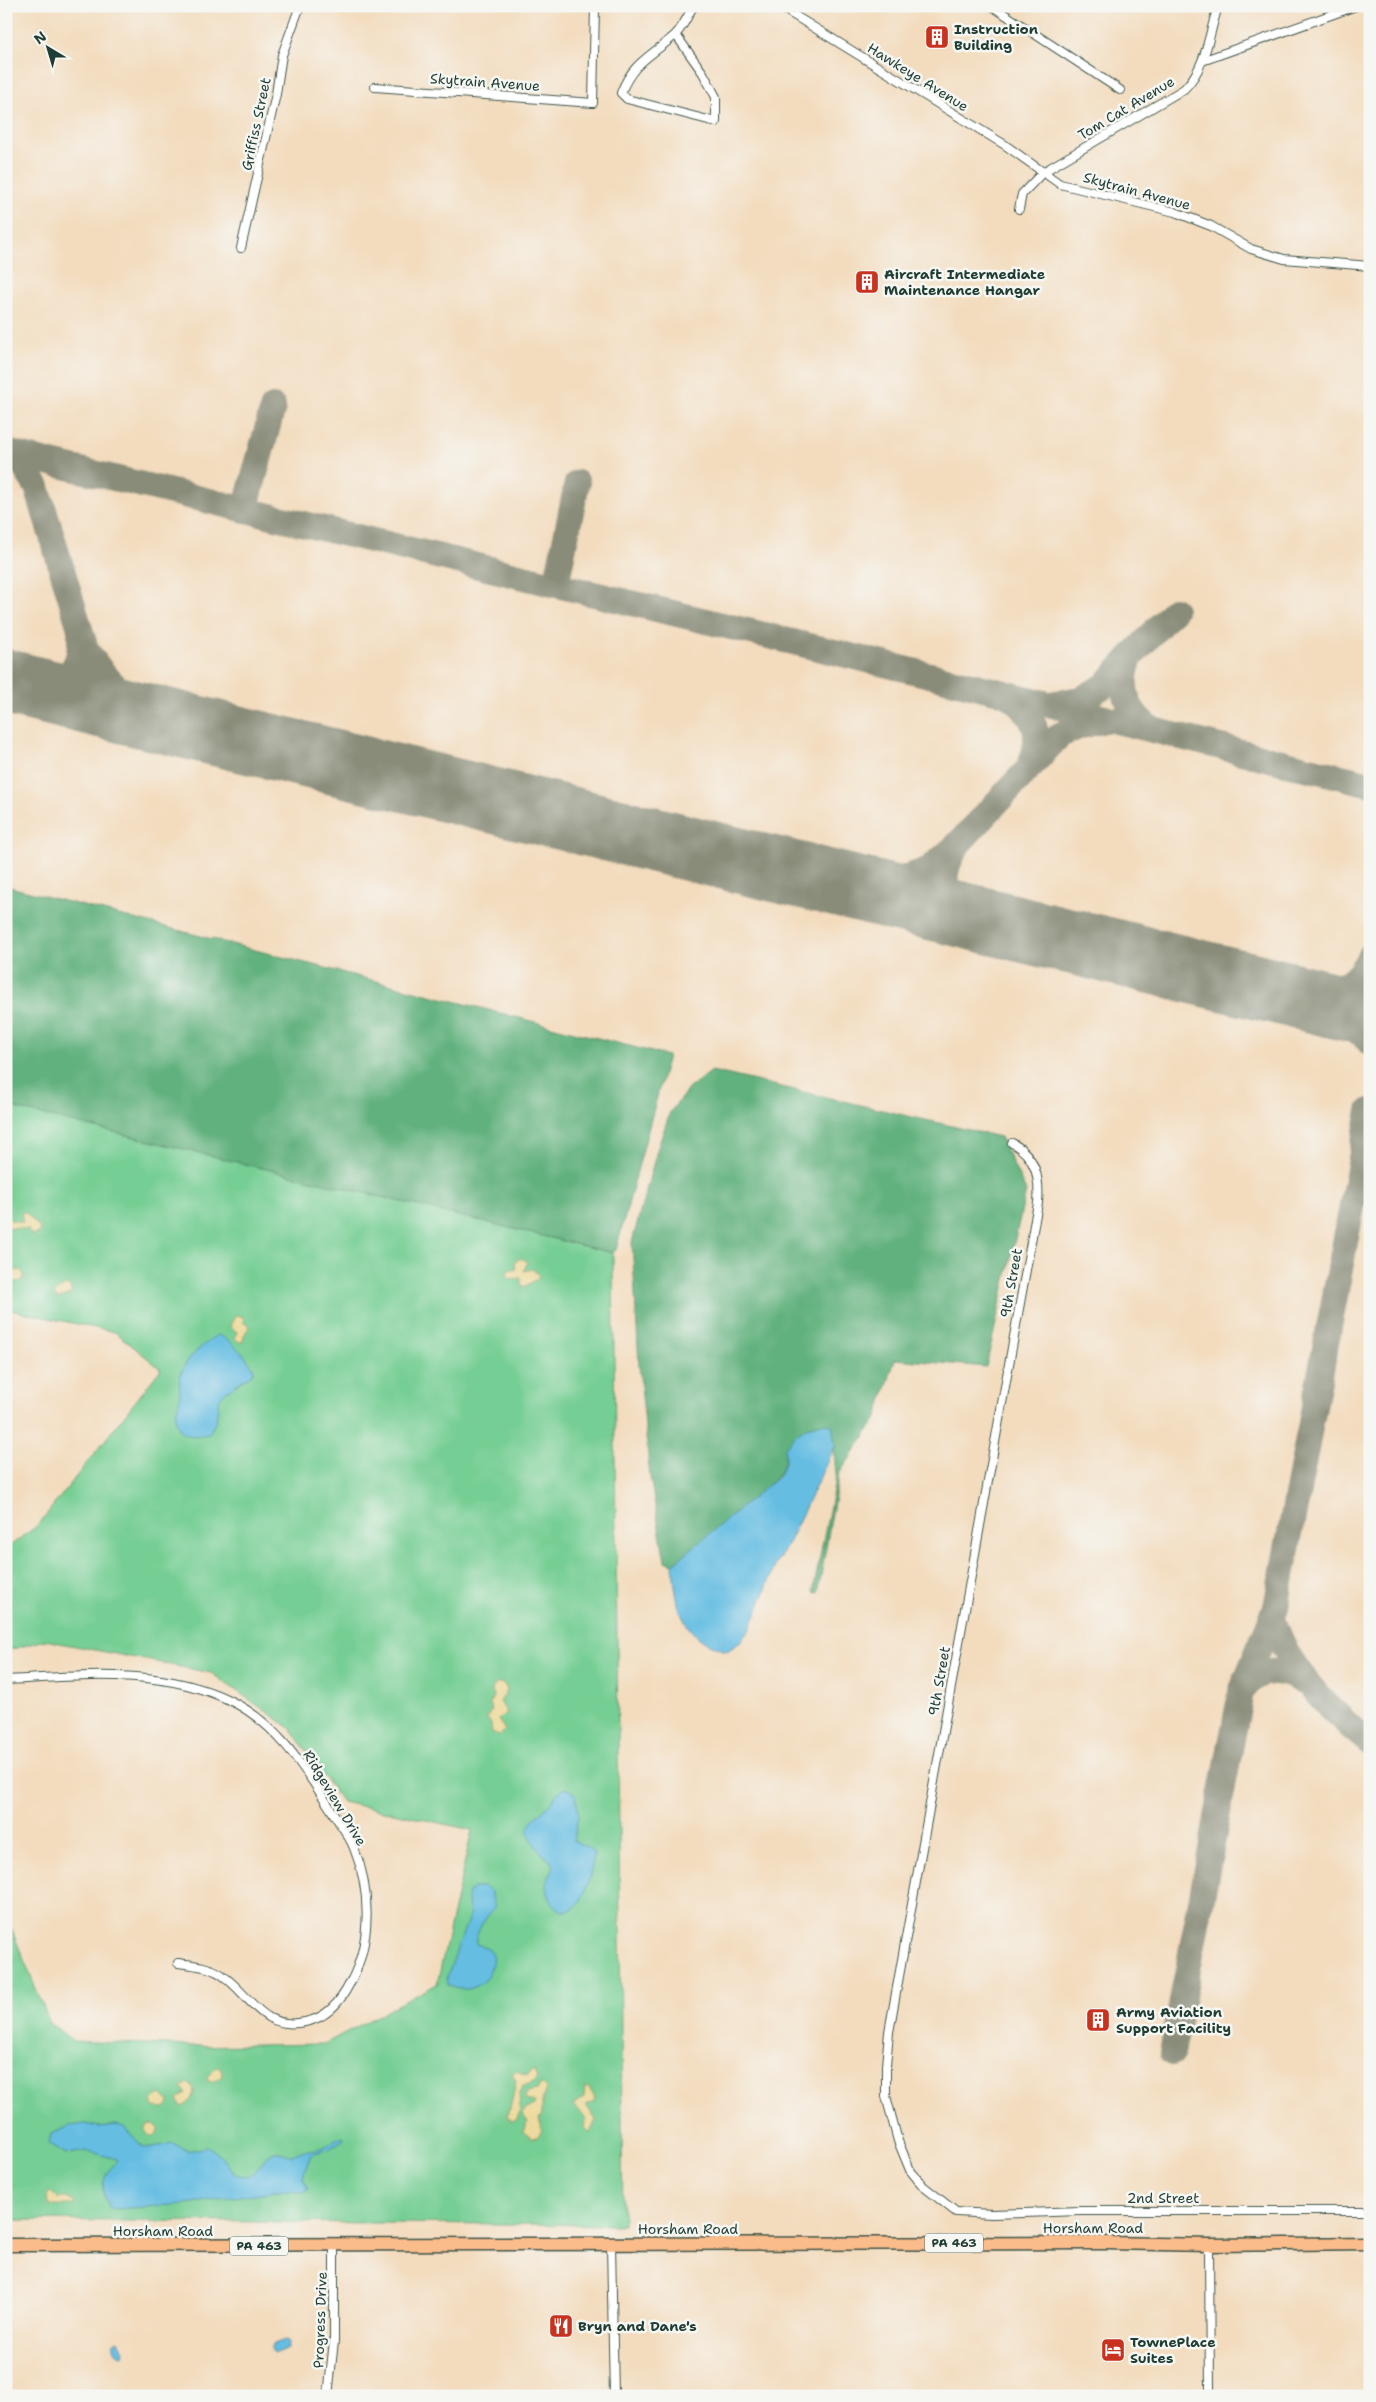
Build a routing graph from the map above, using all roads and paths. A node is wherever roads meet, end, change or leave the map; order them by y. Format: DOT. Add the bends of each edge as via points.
graph roads {
  1 [pos="300,6"];
  2 [pos="594,6"];
  3 [pos="693,6"];
  4 [pos="779,6"];
  5 [pos="992,6"];
  6 [pos="1218,6"];
  7 [pos="1356,6"];
  8 [pos="676,35"];
  9 [pos="1202,61"];
  10 [pos="375,87"];
  11 [pos="1120,90"];
  12 [pos="1042,172"];
  13 [pos="1019,209"];
  14 [pos="241,248"];
  15 [pos="1370,266"];
  16 [pos="1012,1143"];
  17 [pos="6,1680"];
  18 [pos="178,1963"];
  19 [pos="1370,2210"];
  20 [pos="956,2212"];
  21 [pos="1370,2243"];
  22 [pos="611,2244"];
  23 [pos="6,2245"];
  24 [pos="1209,2245"];
  25 [pos="334,2246"];
  26 [pos="328,2396"];
  27 [pos="614,2396"];
  28 [pos="1210,2396"];
  1 -- 14 [label="street, Griffiss Street" via="282,55"];
  2 -- 10 [label="street, Skytrain Avenue" via="593,103"];
  3 -- 8 [label="street"];
  4 -- 12 [label="street, Hawkeye Avenue" via="1005,145"];
  5 -- 11 [label="street"];
  6 -- 9 [label="street, Tom Cat Avenue"];
  7 -- 9 [label="street"];
  8 -- 8 [label="street" via="716,97 716,122 627,99 621,93 628,74"];
  9 -- 12 [label="street, Tom Cat Avenue" via="1196,76 1184,89"];
  12 -- 13 [label="street, Tom Cat Avenue" via="1022,194"];
  12 -- 15 [label="street, Skytrain Avenue" via="1060,184 1175,212 1212,226 1251,249 1284,259"];
  16 -- 20 [label="street, 9th Street" via="1023,1150 1035,1165 1038,1203 898,1983 886,2066 888,2111 905,2159 922,2186"];
  17 -- 18 [label="street, Ridgeview Drive" via="137,1676 185,1683 232,1702 272,1729 302,1762 354,1847 366,1893 367,1925 359,1966 343,1997 329,2012 306,2022 284,2023 262,2014 222,1975 204,1966"];
  19 -- 20 [label="street, 2nd Street"];
  21 -- 24 [label="main road, Horsham Road / PA 463"];
  22 -- 24 [label="main road, Horsham Road / PA 463"];
  22 -- 25 [label="main road, Horsham Road / PA 463"];
  22 -- 27 [label="street"];
  23 -- 25 [label="main road, Horsham Road / PA 463"];
  24 -- 28 [label="street"];
  25 -- 26 [label="street, Progress Drive" via="334,2341"];
}
